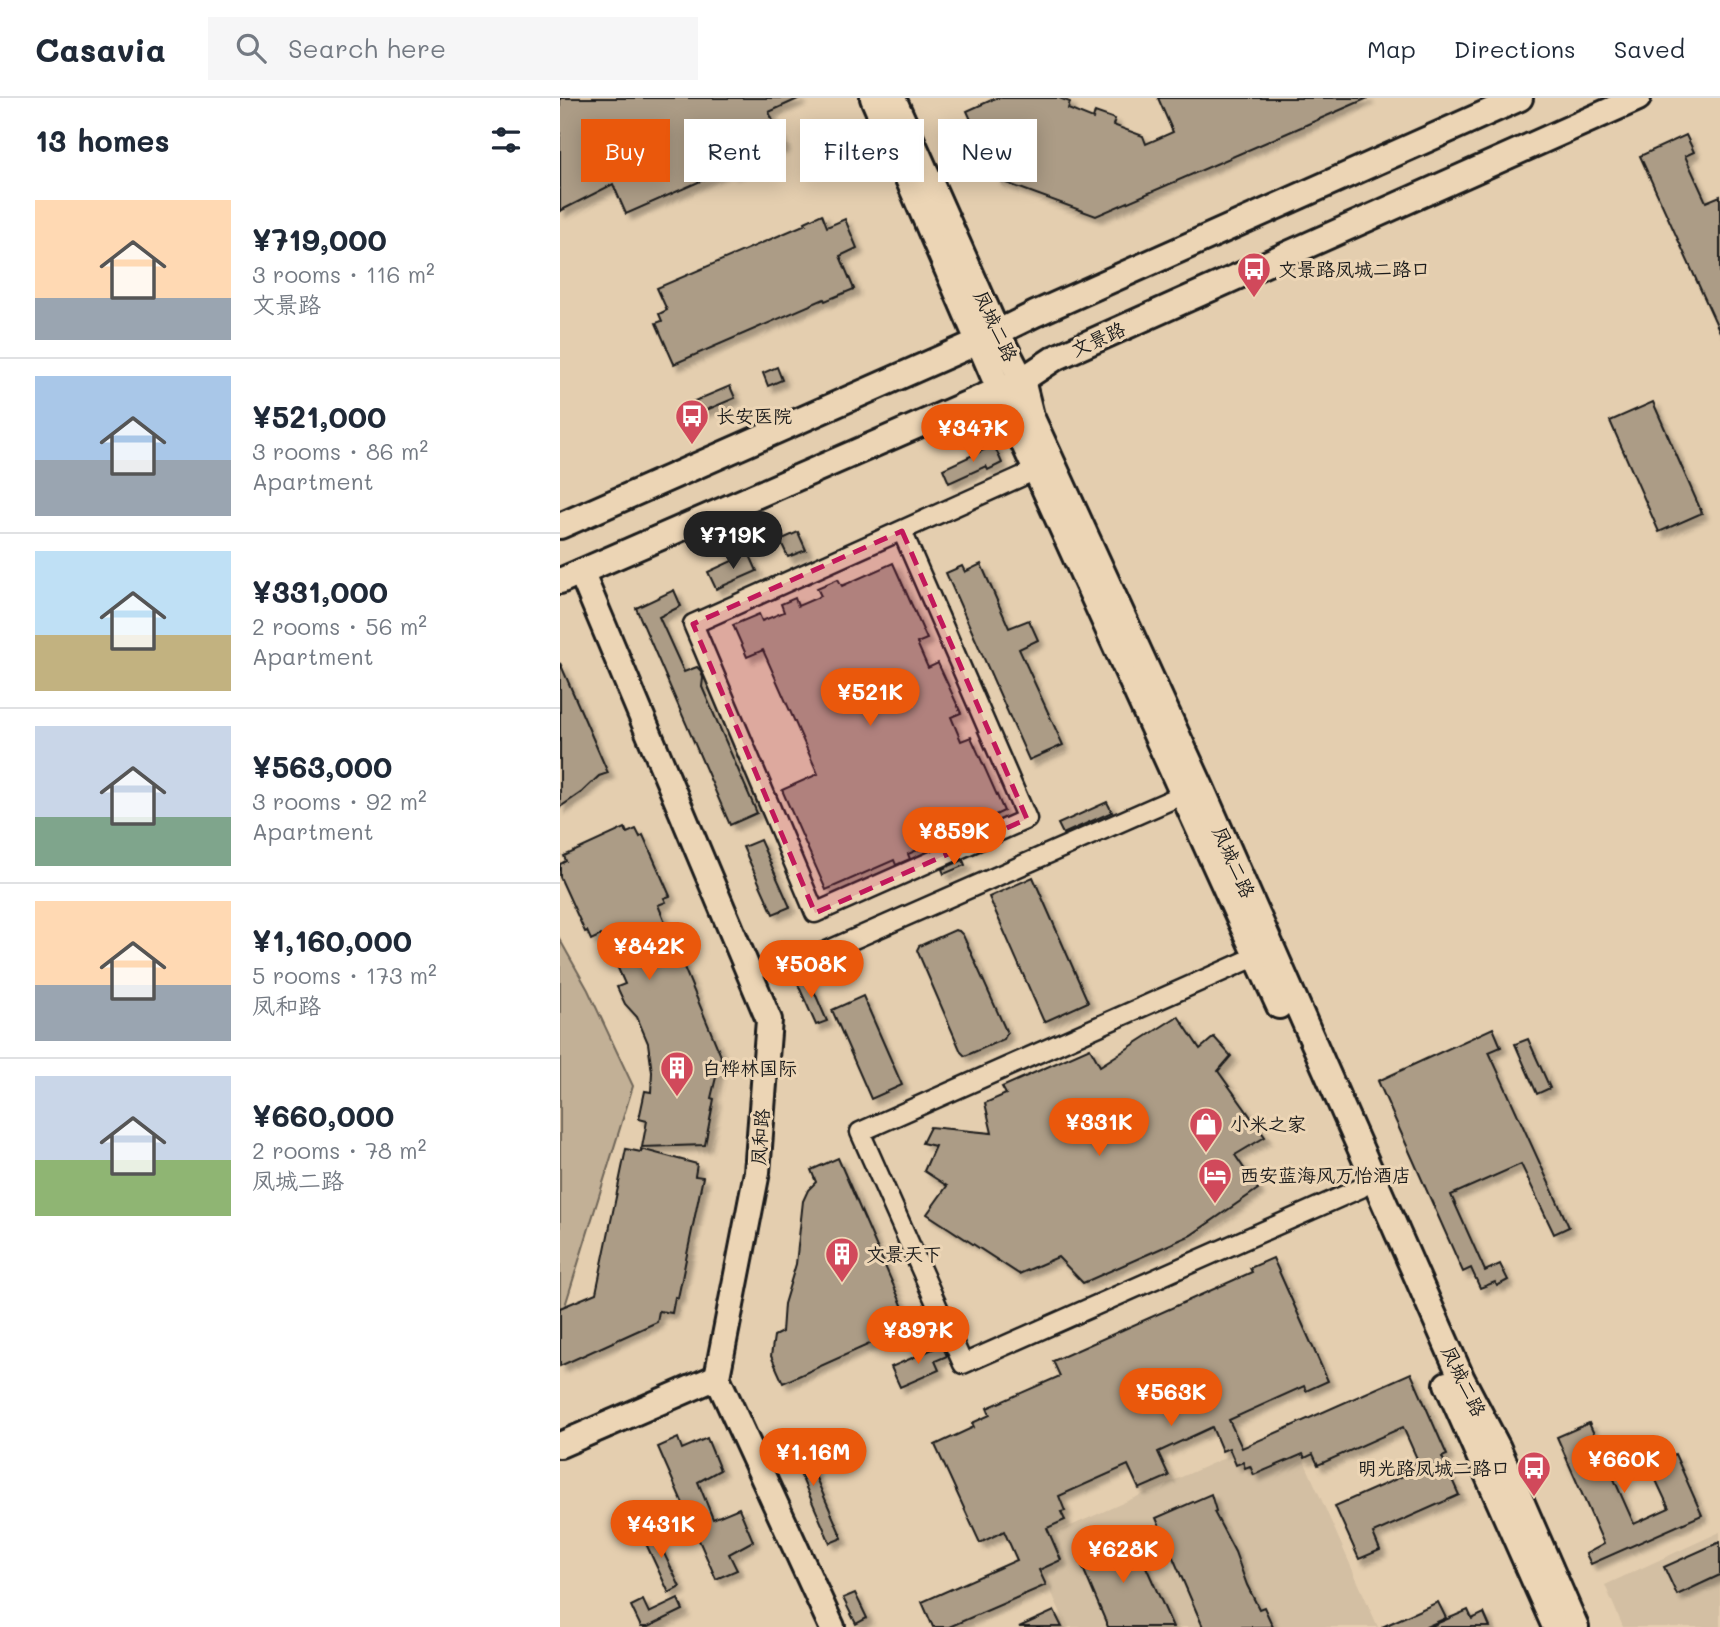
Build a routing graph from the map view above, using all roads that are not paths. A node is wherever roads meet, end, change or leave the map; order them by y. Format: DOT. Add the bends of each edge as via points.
graph roads {
  1 [pos="873,98"];
  2 [pos="893,98"];
  3 [pos="1520,98"];
  4 [pos="1637,98"];
  5 [pos="989,337"];
  6 [pos="1010,384"];
  7 [pos="1036,470"];
  8 [pos="560,526"];
  9 [pos="902,531"];
  10 [pos="571,577"];
  11 [pos="1192,790"];
  12 [pos="1256,956"];
  13 [pos="813,957"];
  14 [pos="1361,1188"];
  15 [pos="718,1377"];
  16 [pos="560,1445"];
  17 [pos="832,1627"];
  18 [pos="1555,1627"];
  19 [pos="1576,1627"];
  1 -- 5 [label="main road, 凤城二路"];
  2 -- 5 [label="main road, 凤城二路"];
  3 -- 5 [label="main road"];
  4 -- 6 [label="main road, 文景路" via="1055,358"];
  5 -- 6 [label="main road, 凤城二路"];
  5 -- 8 [label="main road"];
  6 -- 7 [label="main road, 凤城二路"];
  6 -- 10 [label="main road, 文景路"];
  6 -- 11 [label="main road, 凤城二路" via="1031,416"];
  7 -- 9 [label="street"];
  7 -- 11 [label="main road, 凤城二路"];
  9 -- 9 [label="street" via="693,624 815,913 1027,819"];
  10 -- 15 [label="main road, 凤和路" via="769,1020 757,1172"];
  11 -- 12 [label="main road, 凤城二路"];
  11 -- 13 [label="street"];
  11 -- 19 [label="main road, 凤城二路" via="1462,1379 1498,1448"];
  12 -- 14 [label="main road, 凤城二路"];
  12 -- 14 [label="street" via="860,1132 963,1364"];
  14 -- 18 [label="main road, 凤城二路"];
  15 -- 16 [label="main road"];
  15 -- 17 [label="main road"];
}
